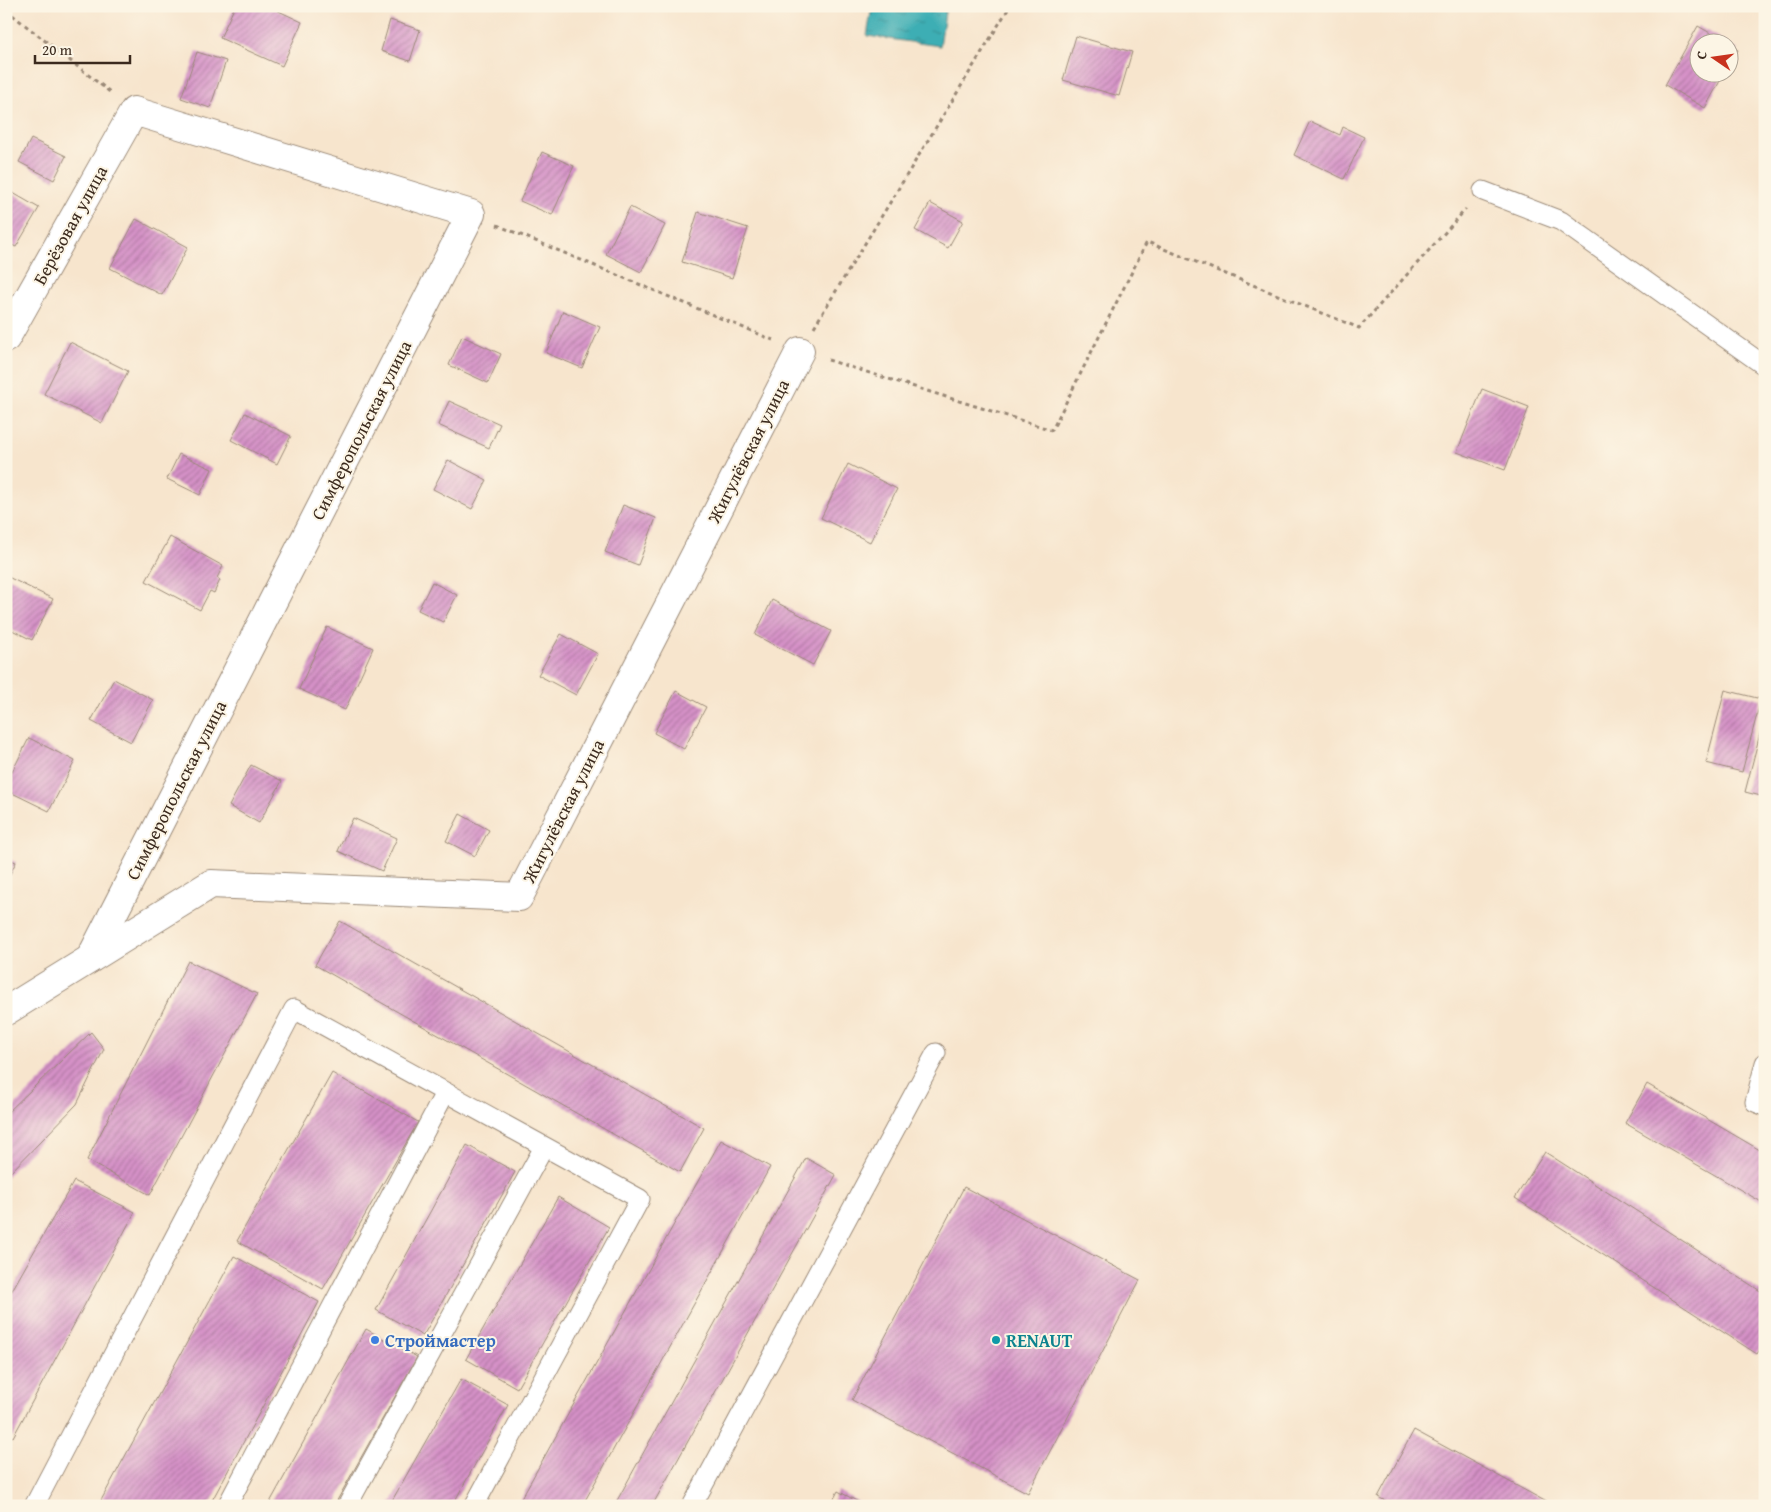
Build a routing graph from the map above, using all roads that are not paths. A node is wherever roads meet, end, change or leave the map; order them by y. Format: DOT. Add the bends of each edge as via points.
graph roads {
  1 [pos="134,111"];
  2 [pos="1483,190"];
  3 [pos="6,338"];
  4 [pos="800,351"];
  5 [pos="1765,366"];
  6 [pos="90,959"];
  7 [pos="6,1011"];
  8 [pos="936,1054"];
  9 [pos="1765,1064"];
  10 [pos="445,1093"];
  11 [pos="1765,1106"];
  12 [pos="544,1147"];
  13 [pos="34,1506"];
  14 [pos="226,1506"];
  15 [pos="346,1506"];
  16 [pos="474,1506"];
  17 [pos="692,1506"];
  1 -- 3 [label="street, Берёзовая улица"];
  1 -- 6 [label="street, Симферопольская улица" via="471,214"];
  2 -- 5 [label="lane" via="1561,222"];
  4 -- 6 [label="street, Жигулёвская улица" via="519,897 211,884"];
  6 -- 7 [label="street"];
  8 -- 17 [label="lane"];
  9 -- 11 [label="lane" via="1756,1102"];
  10 -- 12 [label="lane"];
  10 -- 13 [label="lane" via="294,1008"];
  10 -- 14 [label="lane"];
  12 -- 15 [label="lane"];
  12 -- 16 [label="lane" via="640,1199"];
}
